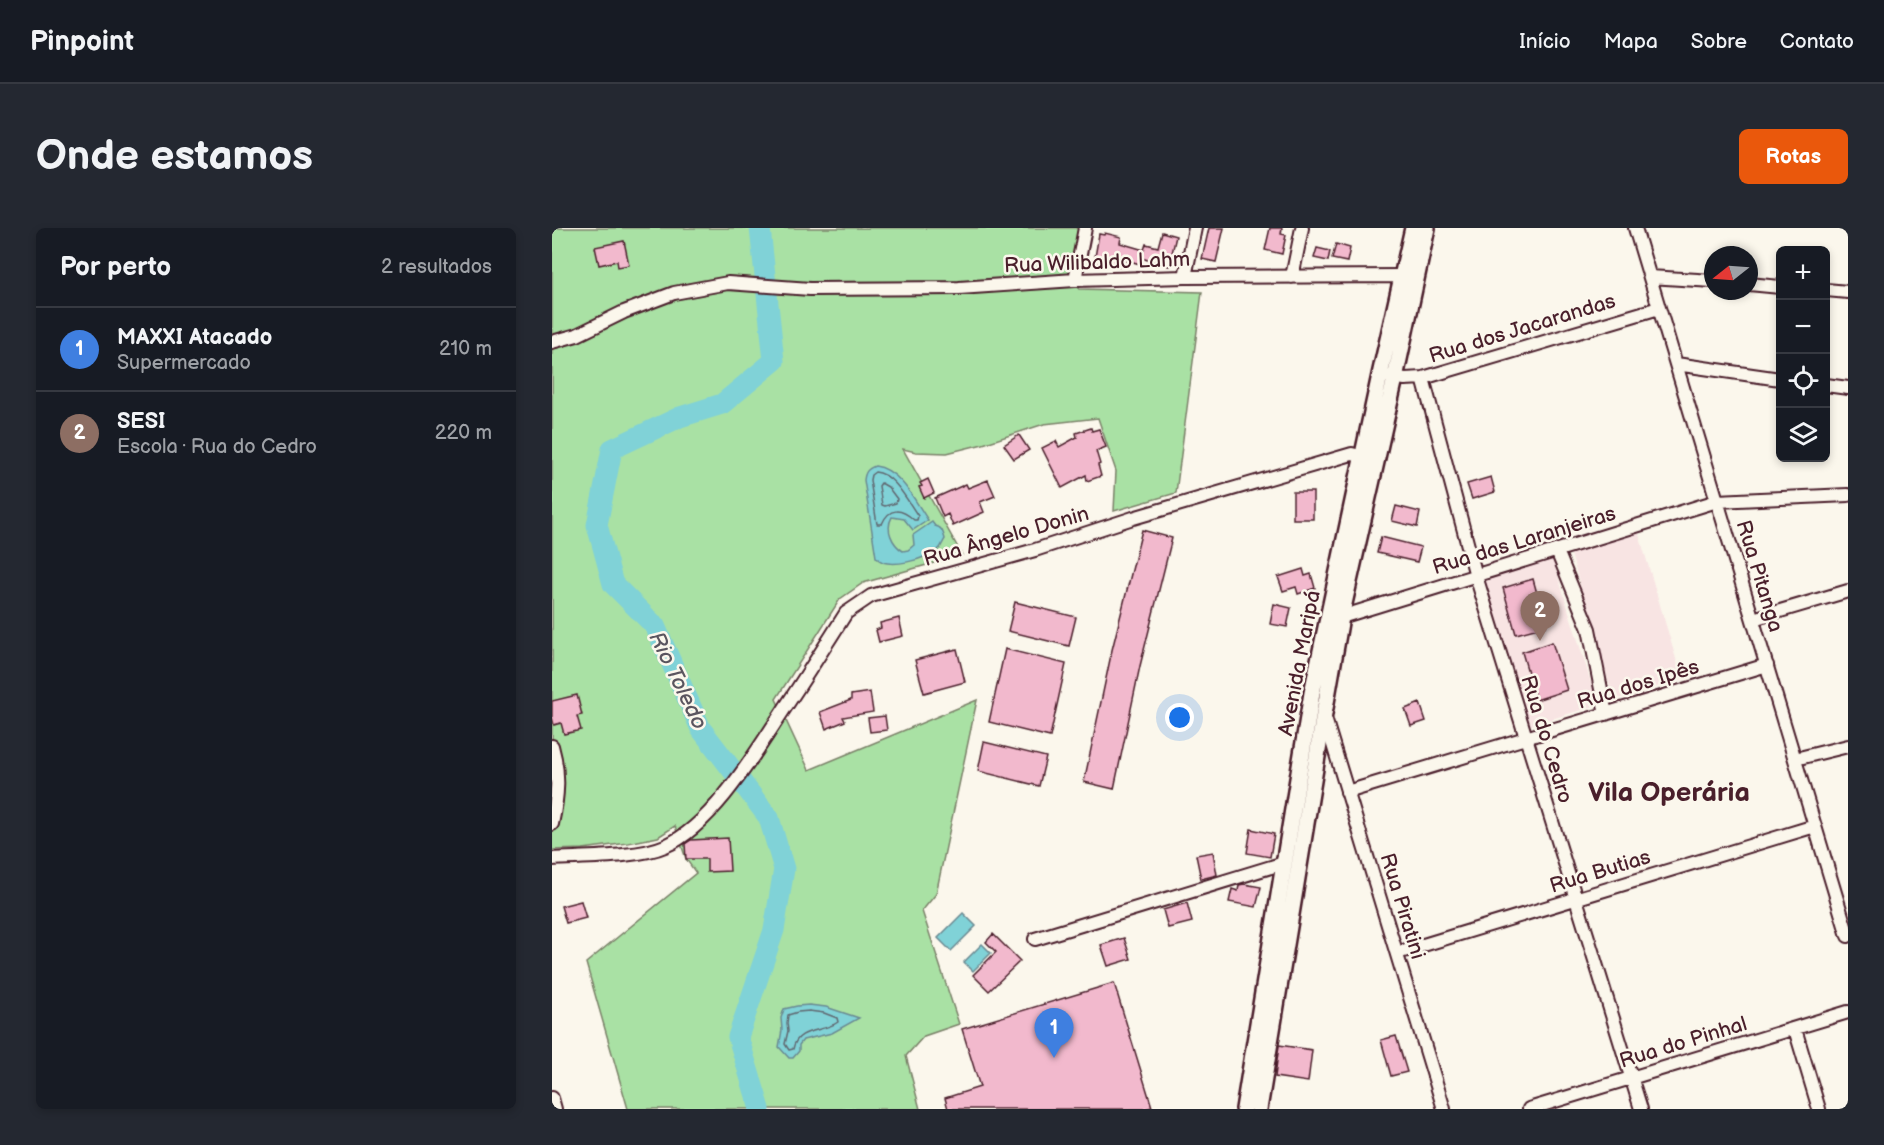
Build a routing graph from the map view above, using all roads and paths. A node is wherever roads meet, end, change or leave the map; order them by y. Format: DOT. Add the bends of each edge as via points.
graph roads {
  1 [pos="1085,228"];
  2 [pos="1195,228"];
  3 [pos="1302,228"];
  4 [pos="1413,228"];
  5 [pos="1427,228"];
  6 [pos="1635,228"];
  7 [pos="1185,277"];
  8 [pos="1292,277"];
  9 [pos="1650,277"];
  10 [pos="1409,278"];
  11 [pos="1075,280"];
  12 [pos="1704,280"];
  13 [pos="1758,285"];
  14 [pos="1776,286"];
  15 [pos="1830,290"];
  16 [pos="1848,292"];
  17 [pos="1659,308"];
  18 [pos="552,342"];
  19 [pos="1676,364"];
  20 [pos="1388,377"];
  21 [pos="1776,377"];
  22 [pos="1423,378"];
  23 [pos="1830,386"];
  24 [pos="1848,388"];
  25 [pos="1370,458"];
  26 [pos="1848,495"];
  27 [pos="1718,501"];
  28 [pos="1557,550"];
  29 [pos="1476,576"];
  30 [pos="1848,591"];
  31 [pos="1335,616"];
  32 [pos="1753,619"];
  33 [pos="1767,665"];
  34 [pos="1316,712"];
  35 [pos="1606,714"];
  36 [pos="1526,738"];
  37 [pos="1311,744"];
  38 [pos="552,746"];
  39 [pos="1848,747"];
  40 [pos="1795,759"];
  41 [pos="1347,792"];
  42 [pos="552,825"];
  43 [pos="1815,826"];
  44 [pos="552,859"];
  45 [pos="1284,863"];
  46 [pos="1576,899"];
  47 [pos="1844,905"];
  48 [pos="1848,936"];
  49 [pos="1035,939"];
  50 [pos="1397,953"];
  51 [pos="1848,1012"];
  52 [pos="1795,1029"];
  53 [pos="1631,1078"];
  54 [pos="552,1098"];
  55 [pos="555,1109"];
  56 [pos="1244,1109"];
  57 [pos="1259,1109"];
  58 [pos="1444,1109"];
  59 [pos="1529,1109"];
  60 [pos="1641,1109"];
  61 [pos="1820,1109"];
  1 -- 11 [label="street"];
  2 -- 7 [label="street"];
  3 -- 8 [label="street"];
  4 -- 10 [label="main road, Avenida Maripá"];
  5 -- 10 [label="main road, Avenida Maripá"];
  6 -- 9 [label="street, Rua Pitanga"];
  7 -- 8 [label="street, Rua Wilibaldo Lahm"];
  7 -- 11 [label="street, Rua Wilibaldo Lahm"];
  8 -- 10 [label="street, Rua Wilibaldo Lahm"];
  9 -- 12 [label="street"];
  9 -- 17 [label="street, Rua Pitanga"];
  10 -- 20 [label="main road, Avenida Maripá"];
  11 -- 18 [label="street, Rua Wilibaldo Lahm" via="959,288 810,289 728,283 674,293"];
  13 -- 14 [label="street"];
  15 -- 16 [label="street"];
  17 -- 19 [label="street, Rua Pitanga"];
  17 -- 22 [label="street, Rua dos Jacarandas"];
  19 -- 21 [label="street"];
  19 -- 27 [label="street, Rua Pitanga"];
  20 -- 22 [label="street, Rua dos Jacarandas"];
  20 -- 25 [label="main road, Avenida Maripá"];
  22 -- 29 [label="street, Rua do Cedro"];
  23 -- 24 [label="street"];
  25 -- 31 [label="main road, Avenida Maripá"];
  25 -- 44 [label="street, Rua Ângelo Donin" via="1352,454 871,596 846,613 742,772 683,837 664,847 634,854"];
  26 -- 27 [label="street, Rua das Laranjeiras"];
  27 -- 28 [label="street, Rua das Laranjeiras"];
  27 -- 32 [label="street, Rua Pitanga"];
  28 -- 29 [label="street, Rua das Laranjeiras"];
  28 -- 35 [label="street" via="1589,629"];
  29 -- 31 [label="street, Rua das Laranjeiras"];
  29 -- 36 [label="street, Rua do Cedro"];
  30 -- 32 [label="street"];
  31 -- 34 [label="main road, Avenida Maripá"];
  32 -- 33 [label="street, Rua Pitanga"];
  33 -- 35 [label="street, Rua dos Ipês"];
  33 -- 40 [label="street, Rua Pitanga"];
  34 -- 37 [label="main road, Avenida Maripá"];
  34 -- 41 [label="street, Rua Piratini"];
  35 -- 36 [label="street, Rua dos Ipês"];
  36 -- 41 [label="street, Rua dos Ipês"];
  36 -- 46 [label="street, Rua do Cedro"];
  37 -- 45 [label="main road, Avenida Maripá"];
  37 -- 57 [label="main road, Avenida Maripá"];
  38 -- 42 [label="street" via="558,794"];
  39 -- 40 [label="street"];
  40 -- 43 [label="street, Rua Pitanga"];
  41 -- 50 [label="street, Rua Piratini"];
  43 -- 46 [label="street, Rua Butias"];
  43 -- 47 [label="street, Rua Pitanga"];
  45 -- 49 [label="street"];
  45 -- 56 [label="main road, Avenida Maripá"];
  46 -- 50 [label="street, Rua Butias"];
  46 -- 53 [label="street, Rua do Cedro"];
  47 -- 48 [label="street, Rua Pitanga"];
  50 -- 58 [label="street, Rua Piratini"];
  51 -- 52 [label="street, Rua do Pinhal"];
  52 -- 53 [label="street, Rua do Pinhal"];
  52 -- 61 [label="street"];
  53 -- 59 [label="street, Rua do Pinhal"];
  53 -- 60 [label="street, Rua do Cedro"];
  54 -- 55 [label="street"];
}
